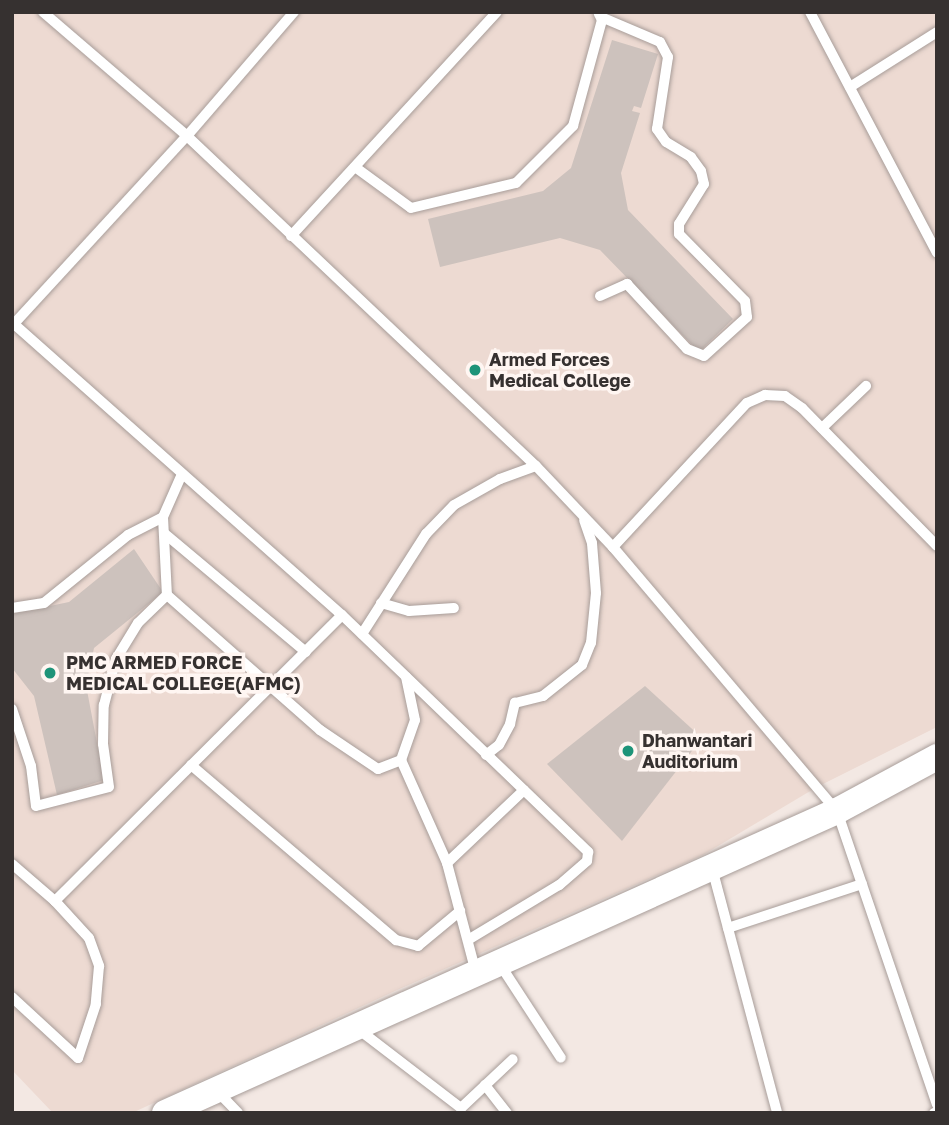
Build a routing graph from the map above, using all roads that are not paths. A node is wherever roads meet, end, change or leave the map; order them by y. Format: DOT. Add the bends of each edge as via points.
graph roads {
  1 [pos="43,12"];
  2 [pos="294,12"];
  3 [pos="497,12"];
  4 [pos="810,12"];
  5 [pos="599,15"];
  6 [pos="937,32"];
  7 [pos="850,88"];
  8 [pos="187,136"];
  9 [pos="355,167"];
  10 [pos="291,236"];
  11 [pos="937,253"];
  12 [pos="600,296"];
  13 [pos="13,325"];
  14 [pos="866,386"];
  15 [pos="822,428"];
  16 [pos="536,467"];
  17 [pos="182,474"];
  18 [pos="582,515"];
  19 [pos="163,517"];
  20 [pos="164,533"];
  21 [pos="937,546"];
  22 [pos="613,547"];
  23 [pos="167,595"];
  24 [pos="381,603"];
  25 [pos="12,608"];
  26 [pos="454,608"];
  27 [pos="342,615"];
  28 [pos="362,634"];
  29 [pos="306,652"];
  30 [pos="406,677"];
  31 [pos="271,686"];
  32 [pos="12,709"];
  33 [pos="486,755"];
  34 [pos="401,760"];
  35 [pos="936,762"];
  36 [pos="191,765"];
  37 [pos="524,790"];
  38 [pos="837,811"];
  39 [pos="447,863"];
  40 [pos="12,864"];
  41 [pos="712,867"];
  42 [pos="862,884"];
  43 [pos="55,901"];
  44 [pos="460,911"];
  45 [pos="728,928"];
  46 [pos="468,940"];
  47 [pos="487,968"];
  48 [pos="12,997"];
  49 [pos="356,1027"];
  50 [pos="561,1058"];
  51 [pos="513,1059"];
  52 [pos="485,1085"];
  53 [pos="216,1090"];
  54 [pos="937,1104"];
  55 [pos="165,1113"];
  56 [pos="238,1113"];
  57 [pos="507,1113"];
  58 [pos="777,1113"];
  1 -- 8 [label="lane"];
  2 -- 8 [label="lane"];
  3 -- 9 [label="lane"];
  4 -- 7 [label="lane"];
  5 -- 9 [label="lane" via="573,126 516,183 411,208"];
  5 -- 12 [label="lane" via="660,42 668,57 657,129 666,142 691,157 704,184 680,224 679,234 745,301 747,317 704,356 687,349 627,285"];
  6 -- 7 [label="lane"];
  7 -- 11 [label="lane"];
  8 -- 10 [label="lane"];
  8 -- 13 [label="lane"];
  9 -- 10 [label="lane"];
  10 -- 16 [label="lane"];
  13 -- 17 [label="lane"];
  14 -- 15 [label="lane"];
  15 -- 21 [label="lane"];
  15 -- 22 [label="lane" via="785,396 765,395 747,403"];
  16 -- 18 [label="lane"];
  16 -- 24 [label="lane" via="500,479 454,505 426,534"];
  17 -- 19 [label="lane"];
  17 -- 27 [label="lane"];
  18 -- 22 [label="lane"];
  18 -- 33 [label="lane" via="592,543 596,593 591,643 582,664 543,696 515,703 499,745"];
  19 -- 20 [label="lane"];
  19 -- 25 [label="lane" via="128,535 44,604"];
  20 -- 23 [label="lane"];
  20 -- 29 [label="lane"];
  22 -- 38 [label="lane"];
  23 -- 31 [label="lane"];
  23 -- 32 [label="lane" via="138,623 116,659 104,705 109,787 36,806 31,766"];
  24 -- 26 [label="lane" via="409,611"];
  24 -- 28 [label="lane"];
  27 -- 28 [label="lane"];
  27 -- 29 [label="lane"];
  28 -- 30 [label="lane"];
  29 -- 31 [label="lane"];
  30 -- 33 [label="lane"];
  30 -- 34 [label="lane" via="415,720"];
  31 -- 34 [label="lane" via="320,730 378,769"];
  31 -- 36 [label="lane"];
  33 -- 37 [label="lane"];
  34 -- 39 [label="lane"];
  35 -- 38 [label="street"];
  36 -- 43 [label="lane"];
  36 -- 44 [label="lane" via="396,940 418,946"];
  37 -- 39 [label="lane"];
  37 -- 46 [label="lane" via="588,852 587,861 559,885"];
  38 -- 41 [label="street"];
  38 -- 42 [label="lane"];
  39 -- 44 [label="lane"];
  40 -- 43 [label="lane"];
  41 -- 45 [label="lane"];
  41 -- 47 [label="street"];
  42 -- 45 [label="lane"];
  42 -- 54 [label="lane"];
  43 -- 48 [label="lane" via="89,938 99,966 96,1004 78,1058"];
  44 -- 46 [label="lane"];
  45 -- 58 [label="lane"];
  46 -- 47 [label="lane"];
  47 -- 49 [label="street"];
  47 -- 50 [label="lane"];
  49 -- 52 [label="lane" via="461,1108"];
  49 -- 53 [label="street"];
  51 -- 52 [label="lane"];
  52 -- 57 [label="lane"];
  53 -- 55 [label="street"];
  53 -- 56 [label="lane"];
}
